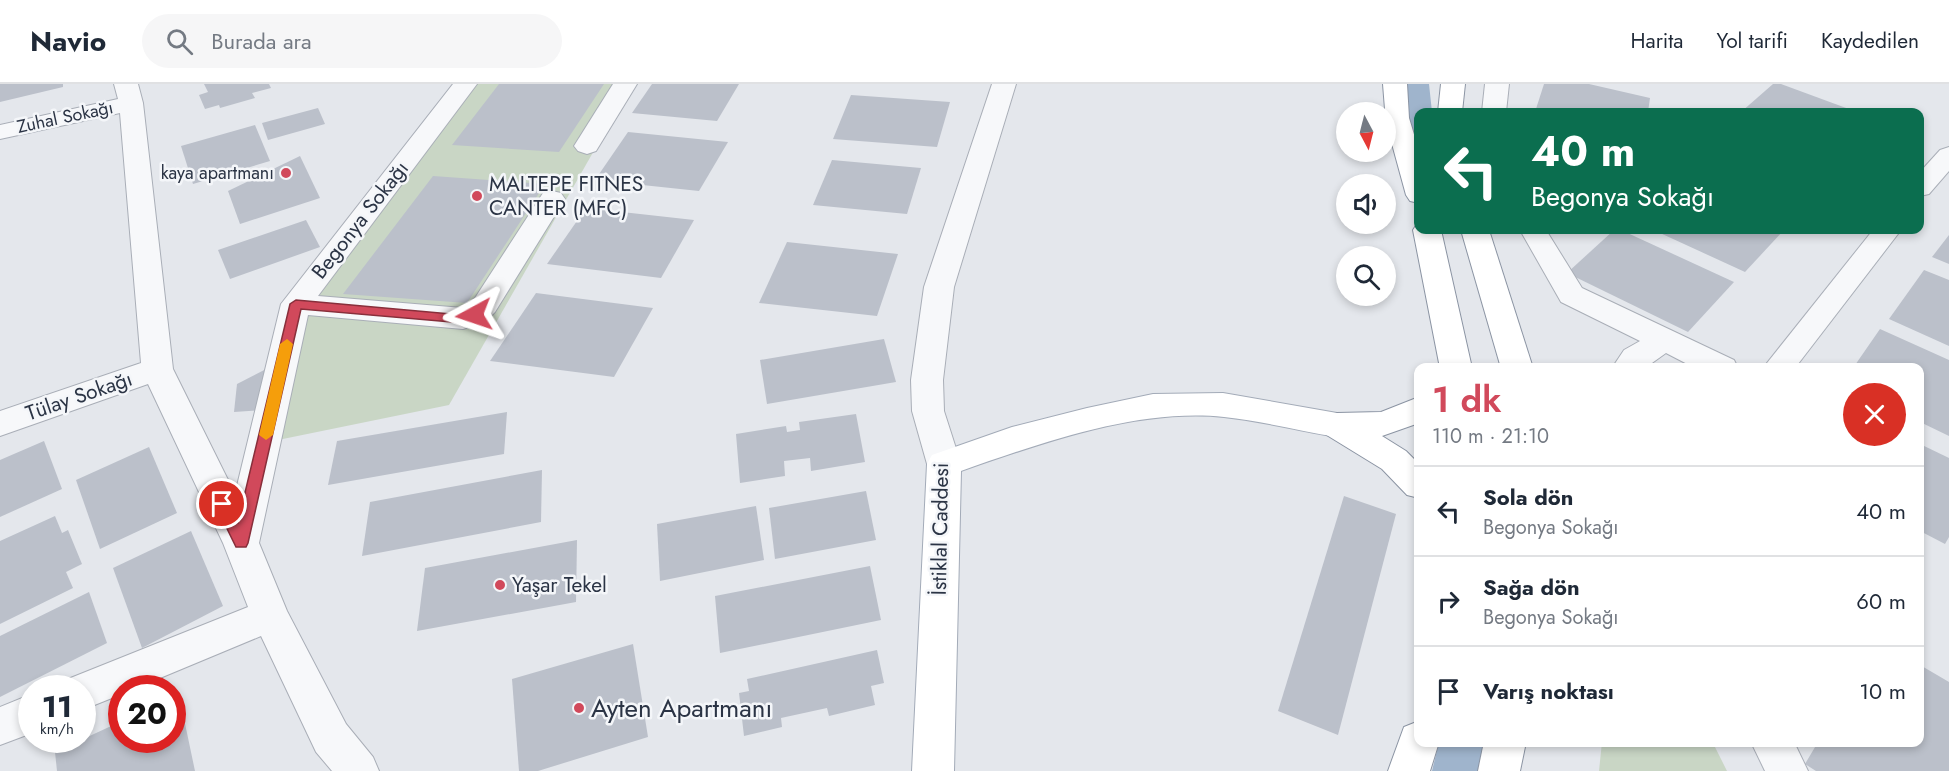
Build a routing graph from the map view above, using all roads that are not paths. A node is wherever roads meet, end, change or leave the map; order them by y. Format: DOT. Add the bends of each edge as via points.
graph roads {
  1 [pos="465,84"];
  2 [pos="625,84"];
  3 [pos="1004,84"];
  4 [pos="1395,84"];
  5 [pos="1453,84"];
  6 [pos="1497,84"];
  7 [pos="128,93"];
  8 [pos="1450,108"];
  9 [pos="1494,108"];
  10 [pos="0,132"];
  11 [pos="587,146"];
  12 [pos="1949,155"];
  13 [pos="1414,178"];
  14 [pos="1924,183"];
  15 [pos="552,199"];
  16 [pos="1427,234"];
  17 [pos="1476,234"];
  18 [pos="1535,234"];
  19 [pos="1884,234"];
  20 [pos="296,304"];
  21 [pos="1665,340"];
  22 [pos="1454,363"];
  23 [pos="1515,363"];
  24 [pos="1631,363"];
  25 [pos="1713,363"];
  26 [pos="1782,363"];
  27 [pos="157,369"];
  28 [pos="1414,411"];
  29 [pos="0,424"];
  30 [pos="1337,426"];
  31 [pos="944,464"];
  32 [pos="1414,479"];
  33 [pos="241,543"];
  34 [pos="270,615"];
  35 [pos="96,686"];
  36 [pos="18,719"];
  37 [pos="0,726"];
  38 [pos="1417,747"];
  39 [pos="1504,747"];
  40 [pos="1775,747"];
  41 [pos="358,771"];
  42 [pos="933,771"];
  43 [pos="1409,771"];
  44 [pos="1499,771"];
  45 [pos="1787,771"];
  1 -- 20 [label="street, Begonya Sokağı"];
  2 -- 11 [label="street"];
  3 -- 31 [label="street, İstiklal Caddesi" via="939,287 927,380 928,411"];
  4 -- 13 [label="main road" via="1397,118"];
  5 -- 8 [label="main road"];
  6 -- 9 [label="street"];
  7 -- 10 [label="street, Zuhal Sokağı"];
  7 -- 27 [label="street"];
  12 -- 14 [label="street"];
  15 -- 20 [label="street" via="485,305 474,315 463,319"];
  16 -- 22 [label="main road"];
  17 -- 23 [label="main road"];
  18 -- 21 [label="street" via="1571,295"];
  19 -- 26 [label="street"];
  20 -- 33 [label="street, Begonya Sokağı"];
  21 -- 24 [label="street"];
  21 -- 25 [label="street"];
  27 -- 29 [label="street, Tülay Sokağı"];
  27 -- 33 [label="street"];
  28 -- 30 [label="main road" via="1385,423"];
  30 -- 31 [label="main road" via="1223,405 1152,406 1023,437"];
  30 -- 32 [label="main road" via="1394,460"];
  31 -- 42 [label="main road, İstiklal Caddesi"];
  33 -- 34 [label="street"];
  34 -- 35 [label="street"];
  34 -- 41 [label="street" via="331,738"];
  36 -- 37 [label="street"];
  38 -- 43 [label="main road"];
  39 -- 44 [label="main road"];
  40 -- 45 [label="street"];
}
